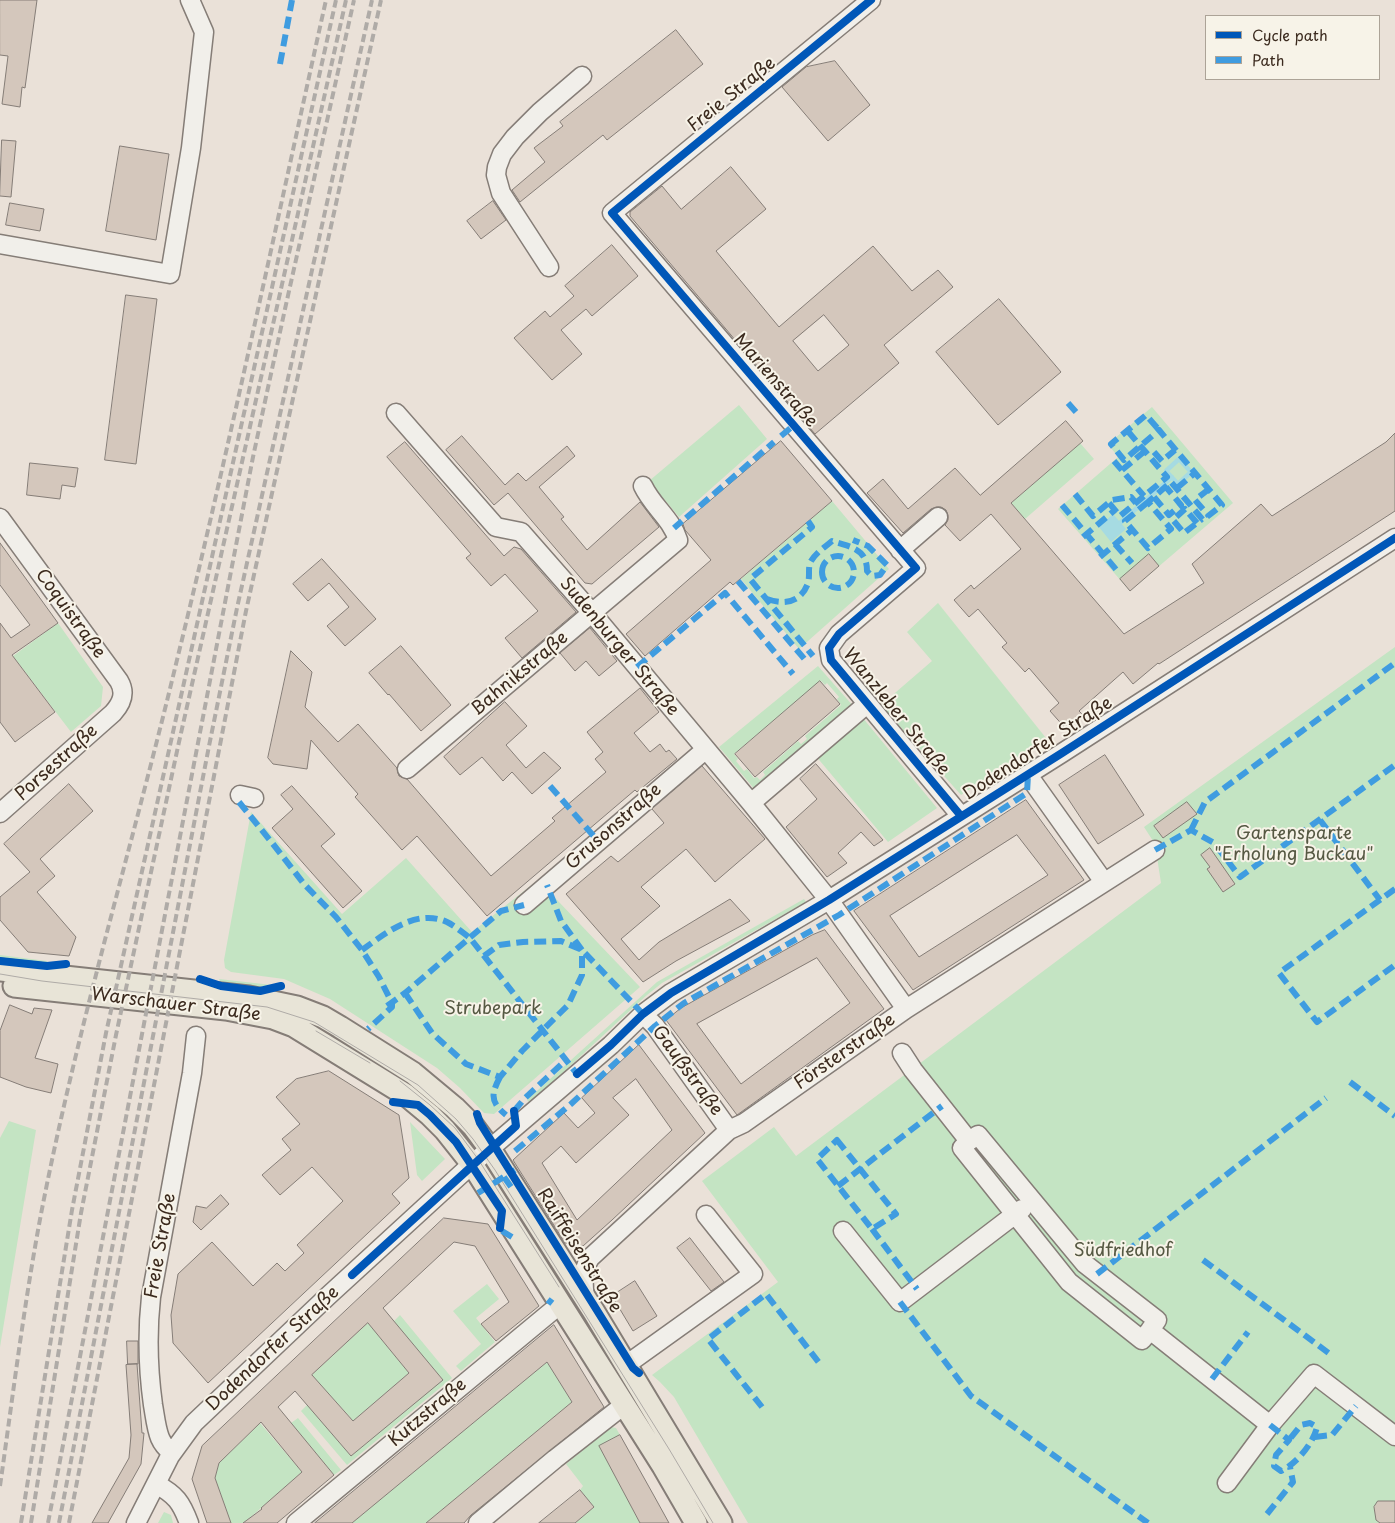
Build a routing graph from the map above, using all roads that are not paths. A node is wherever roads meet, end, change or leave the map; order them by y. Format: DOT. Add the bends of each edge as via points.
graph roads {
  1 [pos="190,0"];
  2 [pos="871,0"];
  3 [pos="582,76"];
  4 [pos="612,213"];
  5 [pos="0,244"];
  6 [pos="549,267"];
  7 [pos="396,413"];
  8 [pos="643,486"];
  9 [pos="938,517"];
  10 [pos="0,518"];
  11 [pos="1395,538"];
  12 [pos="900,550"];
  13 [pos="592,613"];
  14 [pos="829,648"];
  15 [pos="867,704"];
  16 [pos="113,713"];
  17 [pos="705,750"];
  18 [pos="407,769"];
  19 [pos="1028,774"];
  20 [pos="751,803"];
  21 [pos="0,813"];
  22 [pos="961,816"];
  23 [pos="1155,850"];
  24 [pos="1104,882"];
  25 [pos="830,900"];
  26 [pos="524,905"];
  27 [pos="0,970"];
  28 [pos="0,984"];
  29 [pos="906,1009"];
  30 [pos="643,1014"];
  31 [pos="196,1036"];
  32 [pos="902,1053"];
  33 [pos="729,1130"];
  34 [pos="969,1141"];
  35 [pos="482,1156"];
  36 [pos="1032,1200"];
  37 [pos="706,1215"];
  38 [pos="1015,1215"];
  39 [pos="843,1231"];
  40 [pos="585,1298"];
  41 [pos="561,1306"];
  42 [pos="1150,1330"];
  43 [pos="606,1332"];
  44 [pos="626,1365"];
  45 [pos="624,1405"];
  46 [pos="1270,1425"];
  47 [pos="1395,1436"];
  48 [pos="172,1453"];
  49 [pos="1227,1483"];
  50 [pos="156,1484"];
  51 [pos="136,1523"];
  52 [pos="189,1523"];
  53 [pos="296,1523"];
  54 [pos="478,1523"];
  55 [pos="696,1523"];
  56 [pos="721,1523"];
  1 -- 5 [label="street" via="204,32 191,148 170,274"];
  2 -- 4 [label="street, Freie Straße"];
  3 -- 6 [label="street" via="515,137 497,167 501,193"];
  4 -- 12 [label="street, Marienstraße"];
  7 -- 13 [label="street, Sudenburger Straße" via="496,527 521,532"];
  8 -- 13 [label="street, Bahnikstraße" via="674,528 678,540"];
  9 -- 12 [label="street"];
  10 -- 16 [label="street, Coquistraße" via="119,681 122,698"];
  11 -- 19 [label="street, Dodendorfer Straße"];
  12 -- 14 [label="street, Marienstraße" via="916,568 838,634"];
  13 -- 17 [label="street, Sudenburger Straße"];
  13 -- 18 [label="street, Bahnikstraße"];
  14 -- 15 [label="street, Wanzleber Straße" via="831,660"];
  15 -- 20 [label="street"];
  15 -- 22 [label="street, Wanzleber Straße"];
  16 -- 21 [label="street, Porsestraße"];
  17 -- 20 [label="street, Sudenburger Straße"];
  17 -- 26 [label="street, Grusonstraße"];
  19 -- 22 [label="street, Dodendorfer Straße"];
  19 -- 24 [label="street"];
  20 -- 25 [label="street, Sudenburger Straße"];
  22 -- 25 [label="street, Dodendorfer Straße"];
  23 -- 24 [label="street, Försterstraße"];
  24 -- 29 [label="street, Försterstraße"];
  25 -- 29 [label="street, Sudenburger Straße"];
  25 -- 30 [label="street, Dodendorfer Straße" via="672,993"];
  27 -- 35 [label="main road, Warschauer Straße" via="241,996 297,1007 340,1027 420,1078 473,1126"];
  28 -- 35 [label="main road, Warschauer Straße" via="226,1009 262,1015 294,1026 406,1095"];
  29 -- 33 [label="street, Försterstraße" via="744,1123"];
  30 -- 33 [label="street, Gaußstraße"];
  30 -- 35 [label="street, Dodendorfer Straße"];
  31 -- 48 [label="street, Freie Straße" via="148,1321 156,1420 160,1439"];
  32 -- 34 [label="street"];
  33 -- 40 [label="street, Försterstraße" via="590,1258 583,1276"];
  34 -- 36 [label="street" via="978,1134"];
  34 -- 38 [label="street" via="962,1148"];
  35 -- 40 [label="main road, Raiffeisenstraße"];
  35 -- 41 [label="main road"];
  35 -- 43 [label="main road" via="581,1310"];
  35 -- 48 [label="street, Dodendorfer Straße" via="194,1423"];
  36 -- 38 [label="street"];
  36 -- 42 [label="street" via="1085,1264 1157,1320"];
  37 -- 44 [label="street" via="753,1274"];
  38 -- 39 [label="street" via="900,1302"];
  38 -- 42 [label="street" via="1069,1282 1142,1340"];
  40 -- 43 [label="main road, Raiffeisenstraße"];
  41 -- 45 [label="main road"];
  41 -- 53 [label="street, Kutzstraße"];
  42 -- 46 [label="street"];
  43 -- 44 [label="main road, Raiffeisenstraße"];
  44 -- 56 [label="main road, Raiffeisenstraße"];
  45 -- 54 [label="street"];
  45 -- 55 [label="main road"];
  46 -- 47 [label="street" via="1314,1374"];
  46 -- 49 [label="street"];
  48 -- 50 [label="street, Dodendorfer Straße"];
  50 -- 51 [label="street"];
  50 -- 52 [label="street" via="178,1499"];
}
